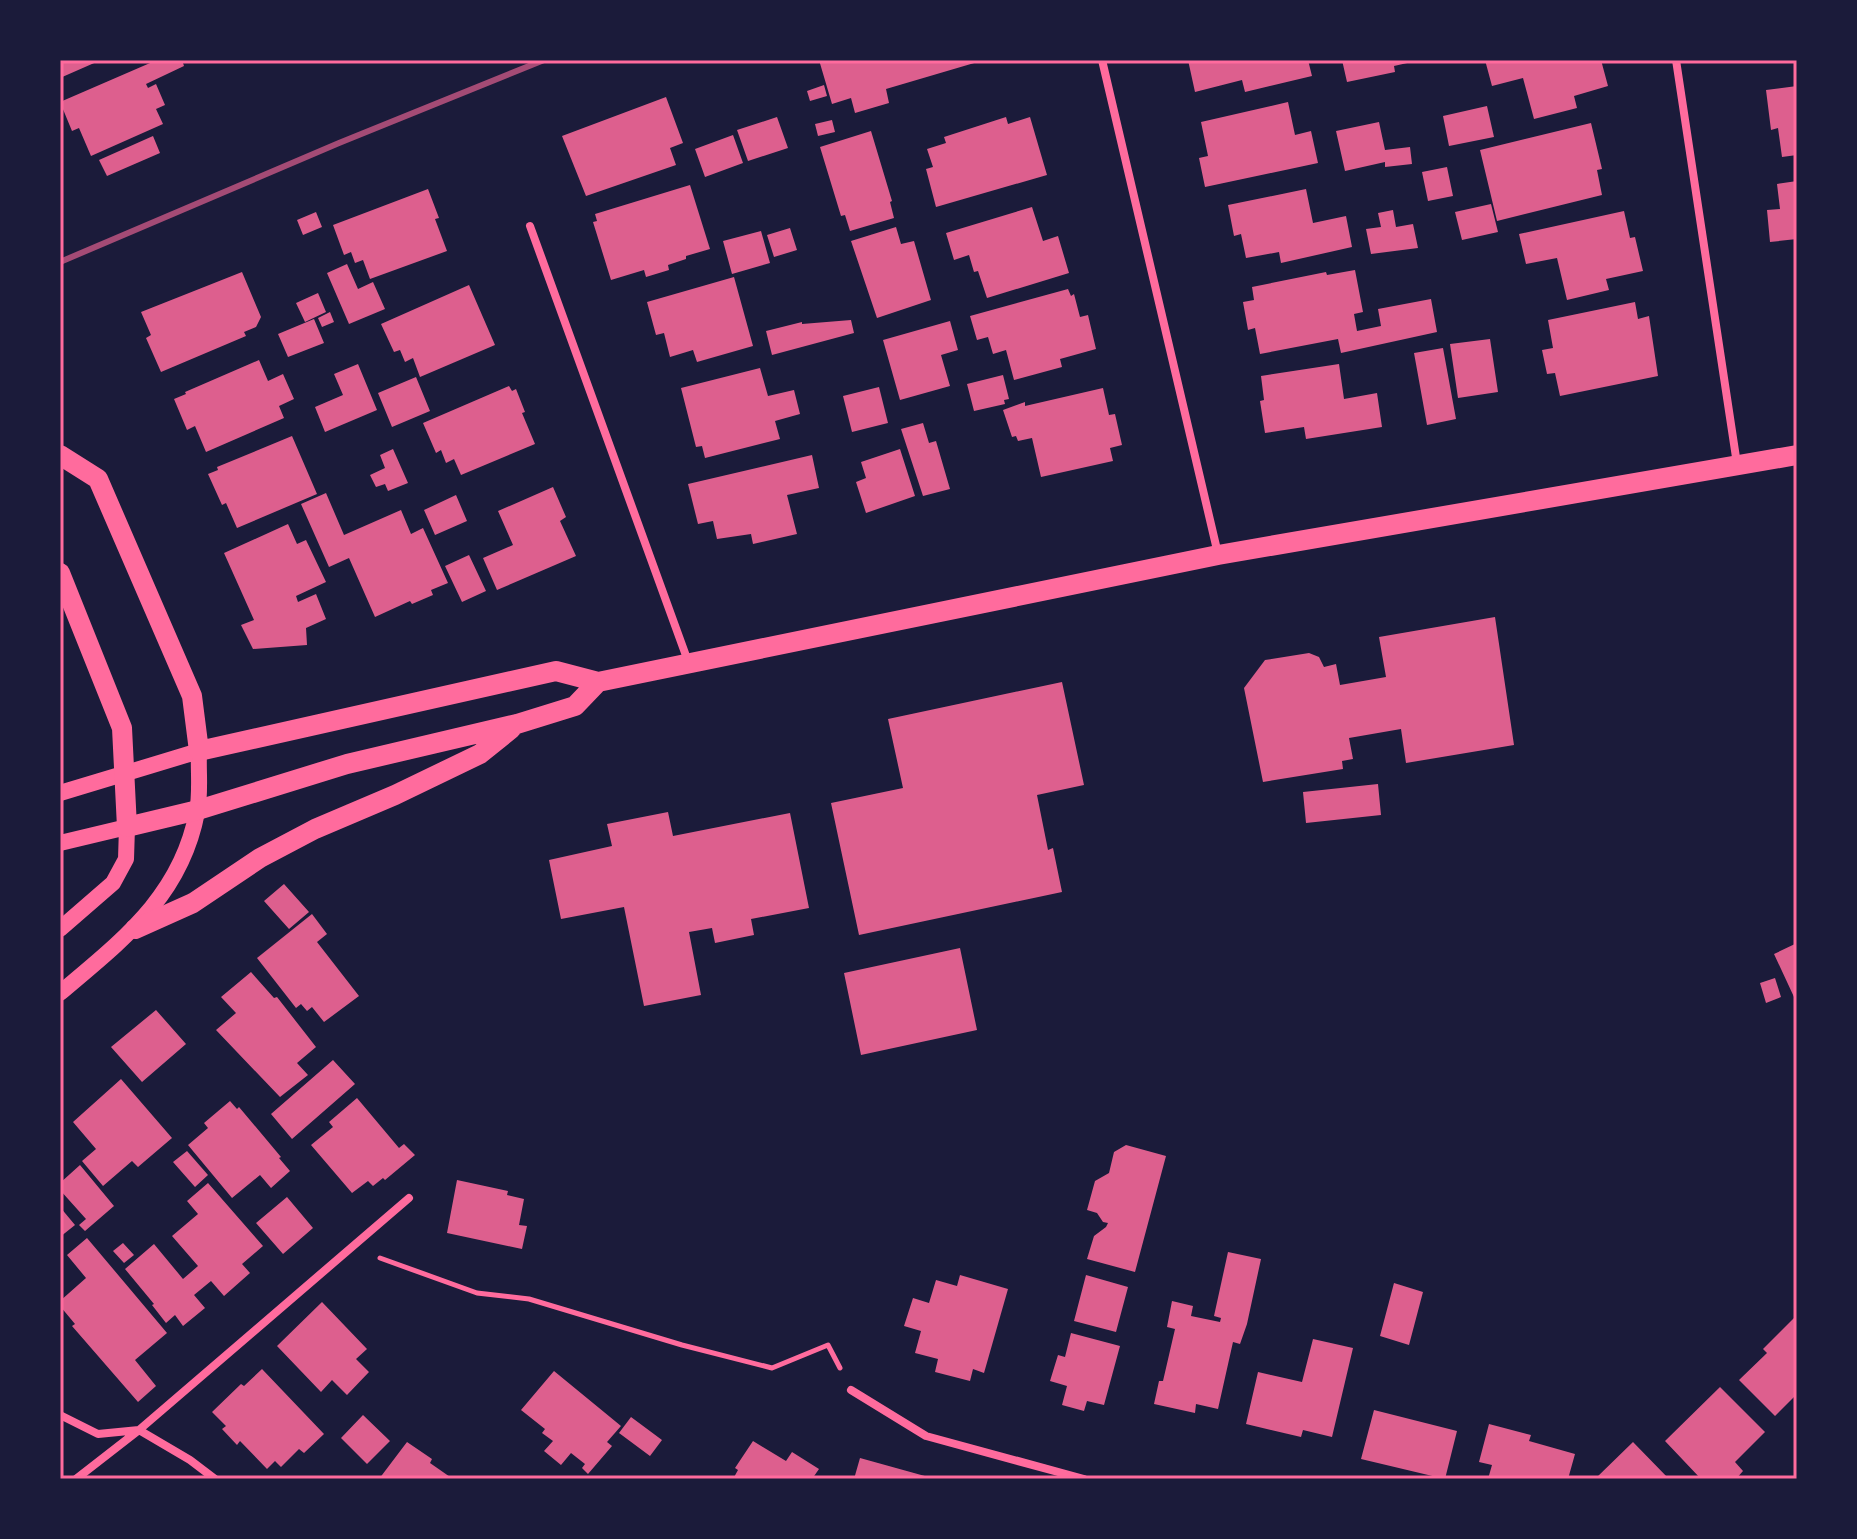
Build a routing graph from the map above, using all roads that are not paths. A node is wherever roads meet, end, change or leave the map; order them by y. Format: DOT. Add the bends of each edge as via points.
graph roads {
  1 [pos="1102,60"];
  2 [pos="1676,60"];
  3 [pos="530,226"];
  4 [pos="60,455"];
  5 [pos="1797,455"];
  6 [pos="1737,465"];
  7 [pos="1218,555"];
  8 [pos="60,573"];
  9 [pos="689,665"];
  10 [pos="598,682"];
  11 [pos="517,724"];
  12 [pos="199,751"];
  13 [pos="123,775"];
  14 [pos="60,793"];
  15 [pos="198,810"];
  16 [pos="127,827"];
  17 [pos="60,843"];
  18 [pos="60,929"];
  19 [pos="135,929"];
  20 [pos="60,993"];
  21 [pos="409,1198"];
  22 [pos="851,1390"];
  23 [pos="60,1415"];
  24 [pos="139,1430"];
  25 [pos="76,1479"];
  26 [pos="215,1479"];
  27 [pos="1084,1479"];
  1 -- 7 [label="street"];
  2 -- 6 [label="street"];
  3 -- 9 [label="street"];
  4 -- 12 [label="main road" via="98,479 192,696"];
  5 -- 6 [label="main road"];
  6 -- 7 [label="main road"];
  7 -- 9 [label="main road"];
  8 -- 13 [label="main road" via="122,728"];
  9 -- 10 [label="main road"];
  10 -- 11 [label="main road" via="575,706"];
  10 -- 12 [label="main road" via="556,671"];
  11 -- 15 [label="main road" via="347,764"];
  11 -- 19 [label="main road" via="480,754 315,829 193,903"];
  12 -- 13 [label="main road"];
  12 -- 15 [label="main road"];
  13 -- 14 [label="main road"];
  13 -- 16 [label="main road"];
  15 -- 16 [label="main road"];
  15 -- 19 [label="main road" via="170,884"];
  16 -- 17 [label="main road"];
  16 -- 18 [label="main road" via="126,859 113,883"];
  19 -- 20 [label="main road"];
  21 -- 24 [label="street"];
  22 -- 27 [label="street" via="926,1436"];
  23 -- 24 [label="street" via="98,1434"];
  24 -- 25 [label="street"];
  24 -- 26 [label="street"];
}
